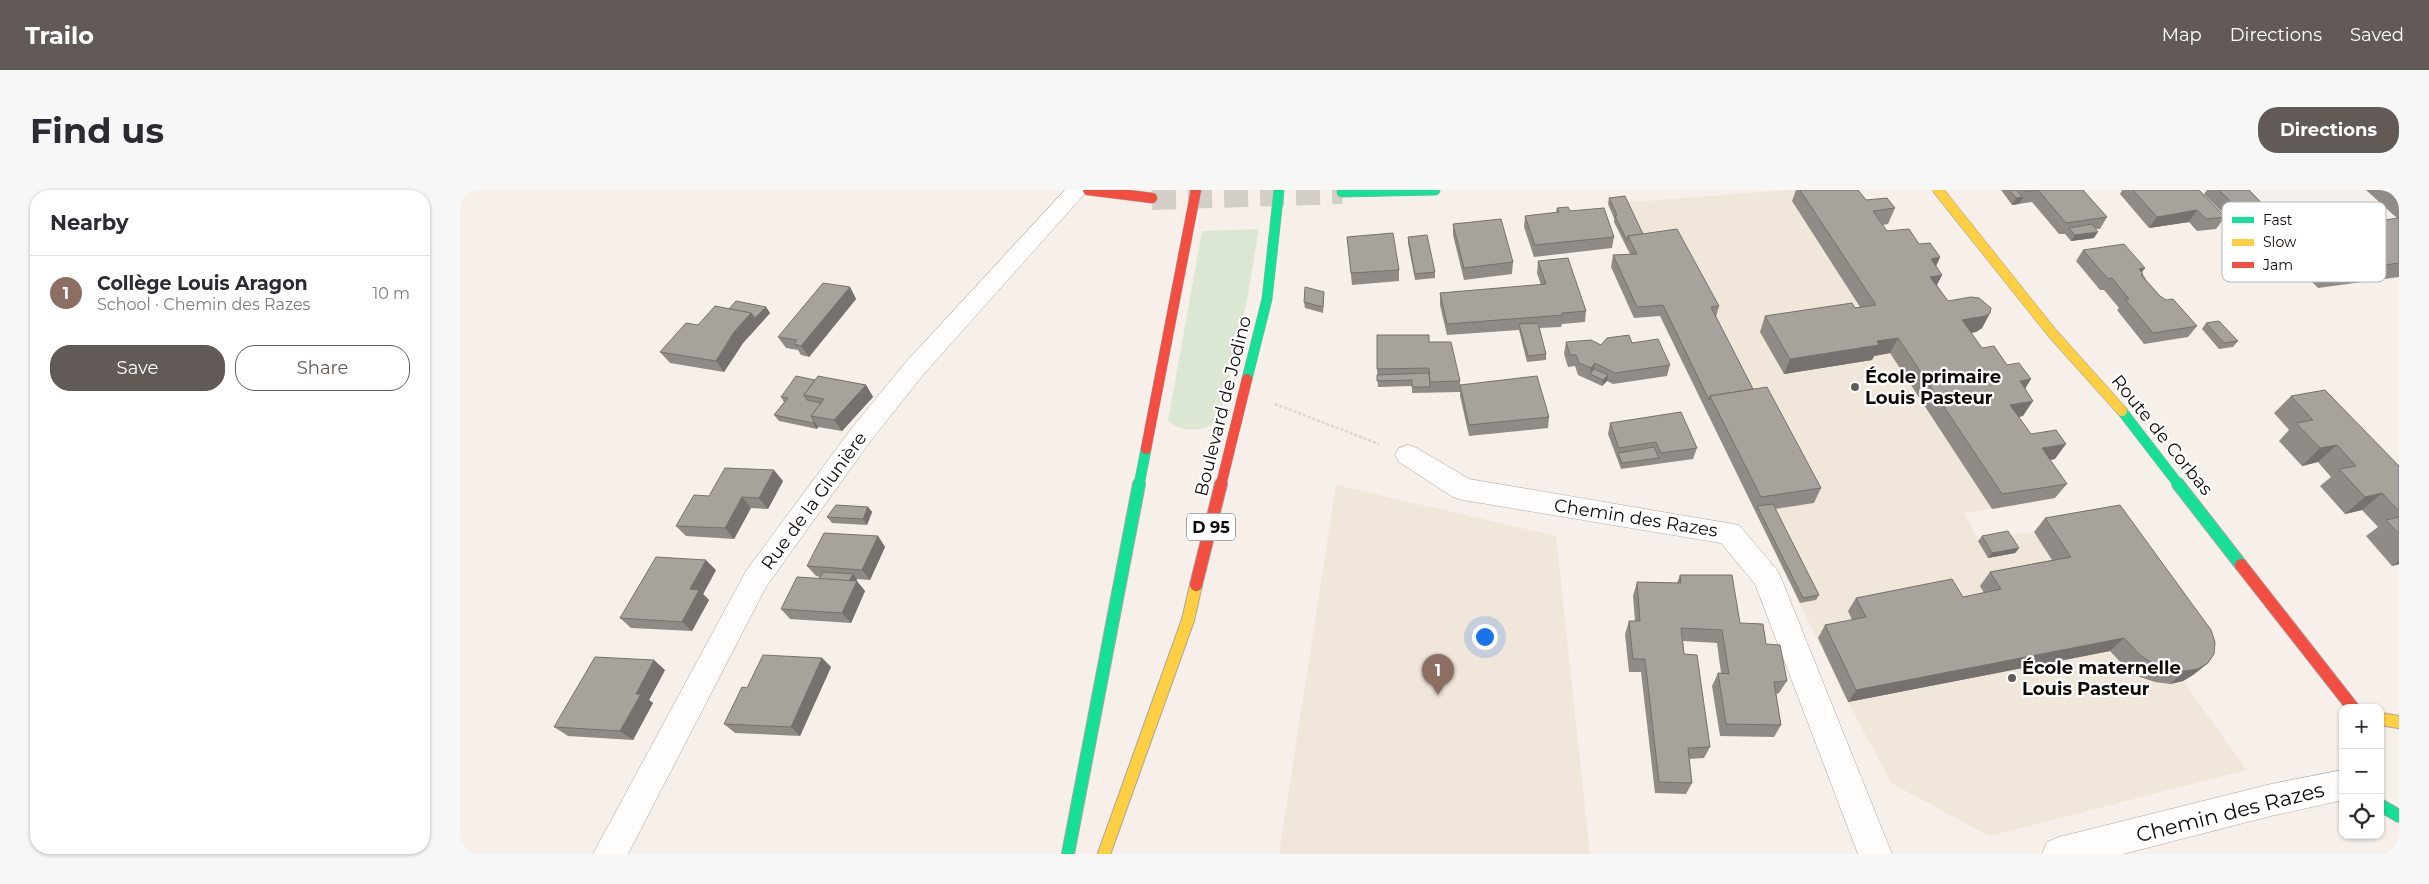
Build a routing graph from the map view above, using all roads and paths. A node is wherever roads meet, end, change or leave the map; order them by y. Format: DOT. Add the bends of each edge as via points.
graph roads {
  1 [pos="1077,190"];
  2 [pos="1088,190"];
  3 [pos="1196,190"];
  4 [pos="1279,190"];
  5 [pos="1435,190"];
  6 [pos="1938,190"];
  7 [pos="1342,192"];
  8 [pos="1152,198"];
  9 [pos="1244,392"];
  10 [pos="1408,455"];
  11 [pos="2350,704"];
  12 [pos="2384,720"];
  13 [pos="2399,722"];
  14 [pos="2339,786"];
  15 [pos="2384,807"];
  16 [pos="2399,816"];
  17 [pos="610,854"];
  18 [pos="1068,854"];
  19 [pos="1104,854"];
  20 [pos="1875,854"];
  21 [pos="2058,854"];
  1 -- 17 [label="street, Rue de la Glunière" via="914,369 860,436 756,579"];
  2 -- 8 [label="main road"];
  3 -- 18 [label="main road"];
  4 -- 9 [label="main road, Boulevard de Jodino / D 95" via="1267,299"];
  5 -- 7 [label="main road"];
  6 -- 11 [label="main road, Route de Corbas" via="2053,334 2113,400"];
  9 -- 10 [label="path"];
  9 -- 19 [label="main road, Boulevard de Jodino / D 95" via="1188,620"];
  10 -- 20 [label="street, Chemin des Razes" via="1462,489 1729,533 1767,578"];
  12 -- 13 [label="main road"];
  14 -- 21 [label="street, Chemin des Razes"];
  15 -- 16 [label="main road"];
}
